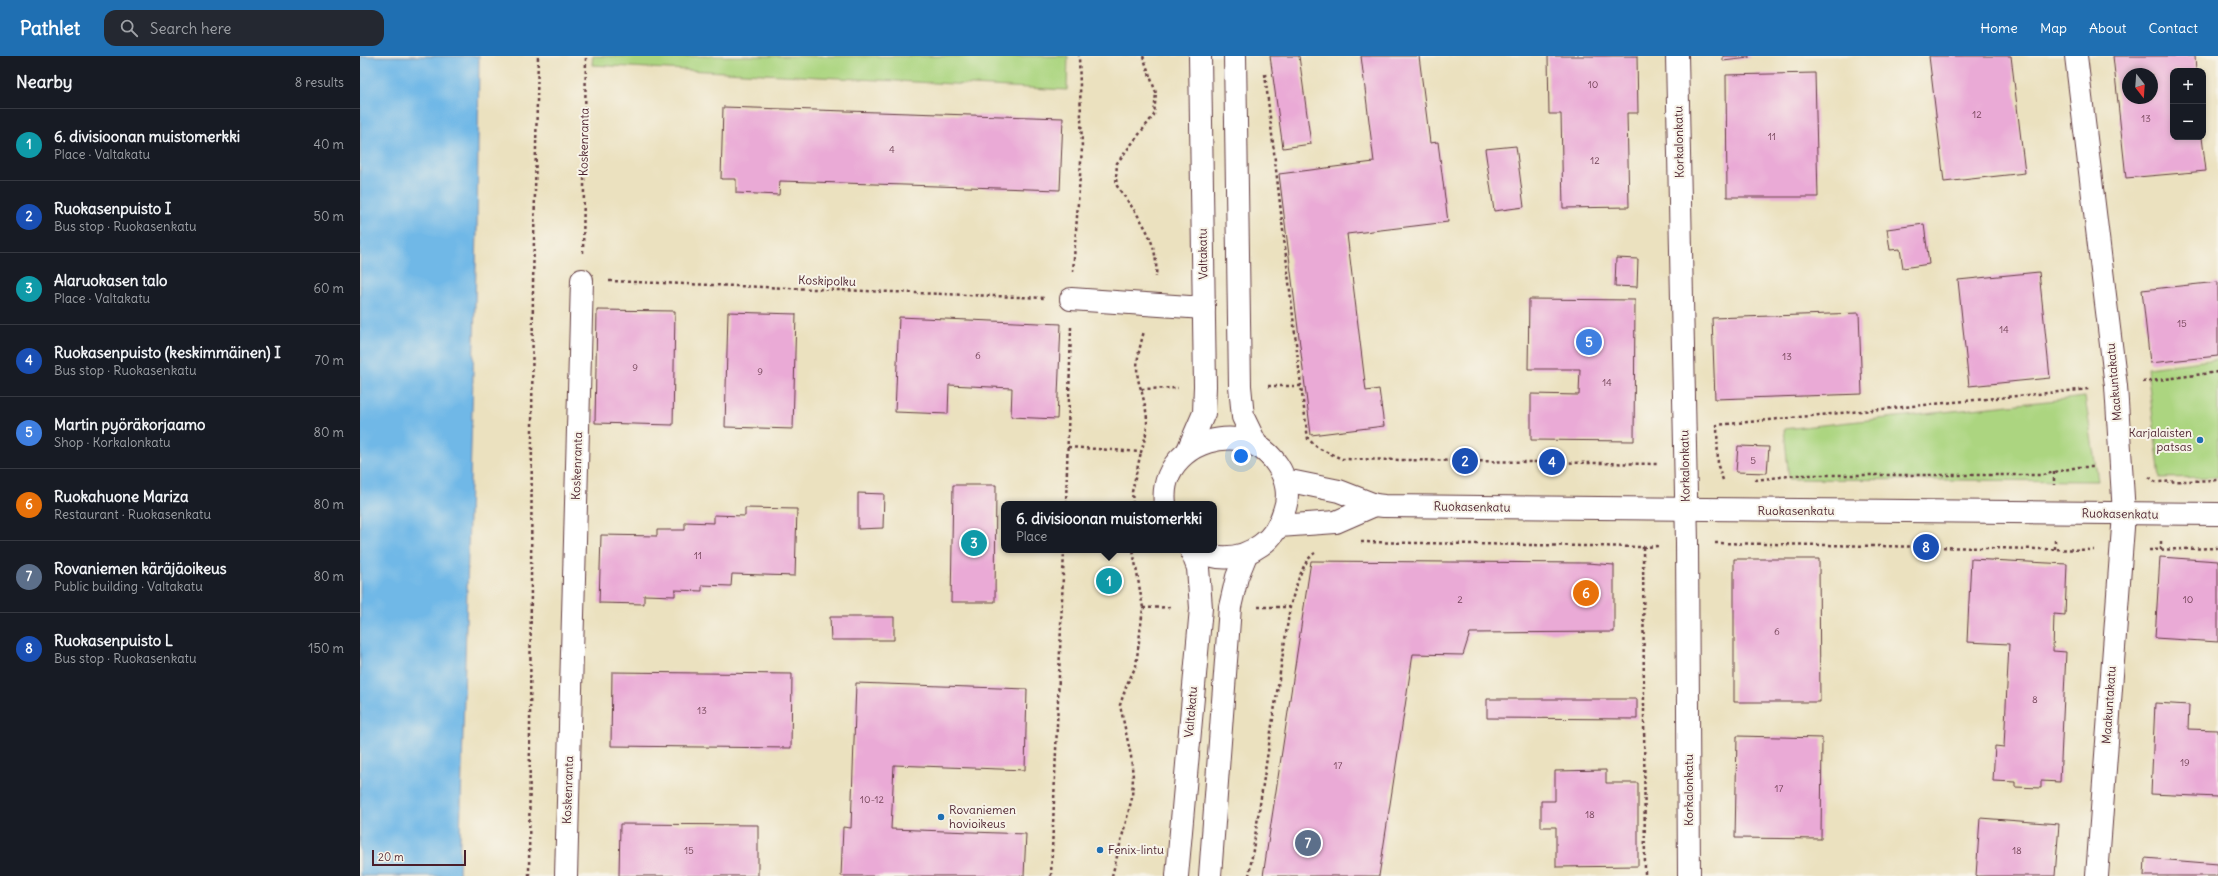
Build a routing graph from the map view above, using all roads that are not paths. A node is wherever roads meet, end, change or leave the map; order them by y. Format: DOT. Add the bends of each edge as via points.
graph roads {
  1 [pos="1200,56"];
  2 [pos="1235,56"];
  3 [pos="1677,56"];
  4 [pos="2076,56"];
  5 [pos="582,280"];
  6 [pos="1071,299"];
  7 [pos="1204,308"];
  8 [pos="1257,446"];
  9 [pos="1188,450"];
  10 [pos="1285,480"];
  11 [pos="1165,501"];
  12 [pos="1375,506"];
  13 [pos="1686,508"];
  14 [pos="2124,514"];
  15 [pos="2218,514"];
  16 [pos="1279,526"];
  17 [pos="1192,553"];
  18 [pos="1204,553"];
  19 [pos="1246,555"];
  20 [pos="566,876"];
  21 [pos="1177,876"];
  22 [pos="1210,876"];
  23 [pos="1689,876"];
  24 [pos="2097,876"];
  1 -- 7 [label="street, Valtakatu"];
  2 -- 8 [label="street" via="1240,386 1243,417"];
  3 -- 13 [label="street, Korkalonkatu"];
  4 -- 14 [label="street, Maakuntakatu" via="2116,386"];
  5 -- 20 [label="street, Koskenranta"];
  6 -- 7 [label="street"];
  7 -- 9 [label="street, Valtakatu" via="1204,413"];
  8 -- 9 [label="street" via="1238,439 1217,440"];
  8 -- 10 [label="street" via="1280,469"];
  9 -- 11 [label="street" via="1172,469 1164,490"];
  10 -- 12 [label="street, Ruokasenkatu" via="1339,491"];
  10 -- 16 [label="street" via="1288,493"];
  12 -- 13 [label="street, Ruokasenkatu"];
  12 -- 16 [label="street, Ruokasenkatu" via="1336,522"];
  13 -- 14 [label="street, Ruokasenkatu"];
  13 -- 23 [label="street, Korkalonkatu"];
  14 -- 15 [label="street, Ruokasenkatu"];
  14 -- 24 [label="street, Maakuntakatu"];
  16 -- 19 [label="street" via="1262,544"];
  17 -- 21 [label="street, Valtakatu" via="1198,568 1201,608"];
  18 -- 19 [label="street" via="1216,558"];
  19 -- 22 [label="street" via="1237,577 1230,607"];
}
